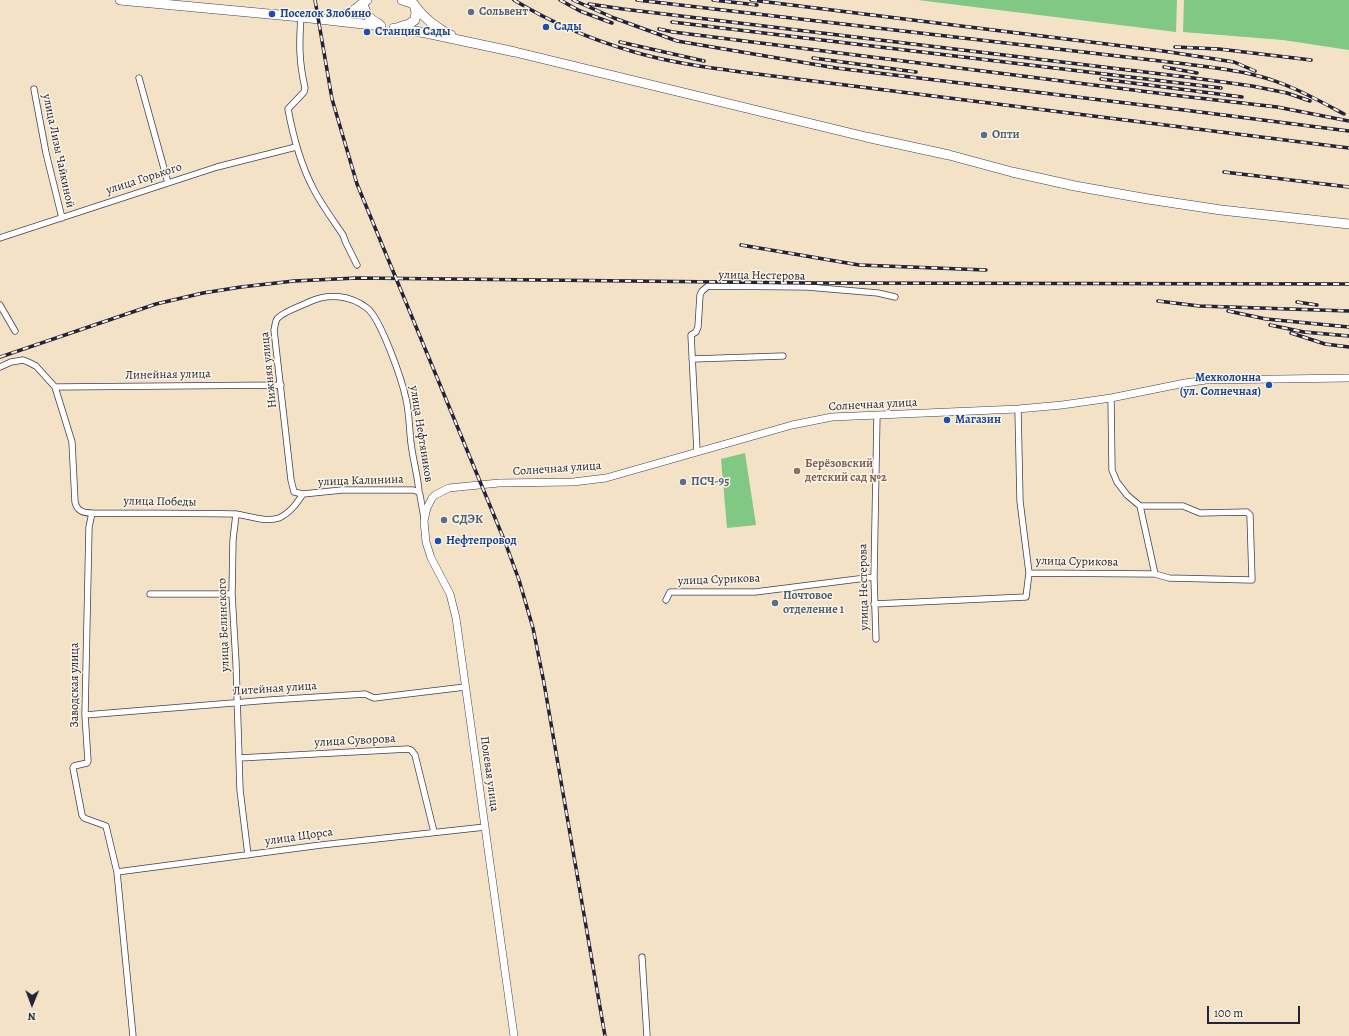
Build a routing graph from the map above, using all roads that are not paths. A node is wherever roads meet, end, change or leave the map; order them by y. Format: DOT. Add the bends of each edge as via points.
graph roads {
  1 [pos="120,0"];
  2 [pos="402,0"];
  3 [pos="364,1"];
  4 [pos="414,4"];
  5 [pos="301,17"];
  6 [pos="321,19"];
  7 [pos="381,26"];
  8 [pos="394,28"];
  9 [pos="477,43"];
  10 [pos="139,78"];
  11 [pos="34,89"];
  12 [pos="296,147"];
  13 [pos="168,183"];
  14 [pos="62,218"];
  15 [pos="1349,224"];
  16 [pos="0,238"];
  17 [pos="357,265"];
  18 [pos="894,297"];
  19 [pos="0,305"];
  20 [pos="372,313"];
  21 [pos="15,331"];
  22 [pos="783,356"];
  23 [pos="692,359"];
  24 [pos="0,367"];
  25 [pos="1349,378"];
  26 [pos="281,385"];
  27 [pos="55,387"];
  28 [pos="1110,398"];
  29 [pos="1018,409"];
  30 [pos="877,415"];
  31 [pos="697,451"];
  32 [pos="419,492"];
  33 [pos="303,494"];
  34 [pos="1140,506"];
  35 [pos="92,513"];
  36 [pos="236,514"];
  37 [pos="424,521"];
  38 [pos="1029,573"];
  39 [pos="1155,574"];
  40 [pos="874,577"];
  41 [pos="150,594"];
  42 [pos="232,594"];
  43 [pos="666,600"];
  44 [pos="874,604"];
  45 [pos="876,639"];
  46 [pos="465,687"];
  47 [pos="237,703"];
  48 [pos="84,715"];
  49 [pos="239,758"];
  50 [pos="485,827"];
  51 [pos="434,832"];
  52 [pos="248,855"];
  53 [pos="116,872"];
  54 [pos="642,957"];
  55 [pos="133,1036"];
  56 [pos="514,1036"];
  57 [pos="647,1036"];
  1 -- 5 [label="highway"];
  2 -- 4 [label="highway"];
  3 -- 6 [label="highway" via="349,14"];
  3 -- 7 [label="highway" via="365,12 369,18"];
  4 -- 8 [label="highway" via="415,20"];
  4 -- 9 [label="highway" via="435,26"];
  5 -- 6 [label="highway"];
  5 -- 12 [label="street" via="300,64 305,88 288,108"];
  6 -- 7 [label="highway"];
  7 -- 8 [label="highway"];
  8 -- 9 [label="highway"];
  9 -- 15 [label="highway" via="1075,186 1221,210"];
  10 -- 13 [label="street"];
  11 -- 14 [label="street, улица Лизы Чайкиной"];
  12 -- 13 [label="street, улица Горького" via="217,167"];
  12 -- 17 [label="street" via="313,189 343,235"];
  13 -- 14 [label="street, улица Горького"];
  14 -- 16 [label="street, улица Горького"];
  18 -- 23 [label="street, улица Нестерова" via="878,293 807,287 708,286 700,295 698,327 691,335"];
  19 -- 21 [label="street"];
  20 -- 26 [label="street, Нижняя улица" via="343,296 318,298 283,314 277,319 274,330"];
  20 -- 32 [label="street, улица Нефтяников" via="392,353 406,399"];
  22 -- 23 [label="street"];
  23 -- 31 [label="street, улица Нестерова"];
  24 -- 27 [label="street" via="23,360 36,366"];
  25 -- 28 [label="street, Солнечная улица" via="1206,380"];
  26 -- 27 [label="street, Линейная улица"];
  26 -- 33 [label="street, Нижняя улица" via="291,480 294,492"];
  27 -- 35 [label="street, улица Победы" via="72,442 76,508 83,513"];
  28 -- 29 [label="street, Солнечная улица"];
  28 -- 34 [label="street" via="1112,470 1127,495"];
  29 -- 30 [label="street, Солнечная улица"];
  29 -- 38 [label="street" via="1020,501"];
  30 -- 31 [label="street, Солнечная улица" via="832,417 792,425"];
  30 -- 40 [label="street, улица Нестерова"];
  31 -- 37 [label="street, Солнечная улица" via="606,478 449,488 435,494 427,508"];
  32 -- 33 [label="street, улица Калинина" via="342,490"];
  32 -- 37 [label="street, улица Калинина"];
  33 -- 36 [label="street, улица Калинина" via="289,512 280,518 267,519"];
  34 -- 39 [label="street"];
  34 -- 39 [label="street, улица Сурикова" via="1183,506 1200,513 1247,512 1250,515 1252,580 1169,578"];
  35 -- 36 [label="street, улица Победы"];
  35 -- 48 [label="street, Заводская улица" via="89,527"];
  36 -- 42 [label="street, улица Белинского"];
  37 -- 46 [label="street, Полевая улица" via="431,558 454,605"];
  38 -- 39 [label="street, улица Сурикова"];
  38 -- 44 [label="street, улица Сурикова" via="1026,597"];
  40 -- 43 [label="street, улица Сурикова" via="755,592 670,592"];
  40 -- 44 [label="street, улица Нестерова"];
  41 -- 42 [label="street"];
  42 -- 47 [label="street, улица Белинского"];
  44 -- 45 [label="street, улица Нестерова"];
  46 -- 47 [label="street, Литейная улица" via="374,698 365,694"];
  46 -- 50 [label="street, Полевая улица"];
  47 -- 48 [label="street, Литейная улица"];
  47 -- 49 [label="street, улица Белинского"];
  48 -- 53 [label="street, Заводская улица" via="88,760 87,763 73,768 82,815 106,826"];
  49 -- 51 [label="street, улица Суворова" via="411,750 415,755"];
  49 -- 52 [label="street, улица Белинского"];
  50 -- 51 [label="street, улица Щорса"];
  50 -- 56 [label="street, Полевая улица"];
  51 -- 52 [label="street, улица Щорса"];
  52 -- 53 [label="street, улица Щорса"];
  53 -- 55 [label="street, Заводская улица"];
  54 -- 57 [label="street"];
}
